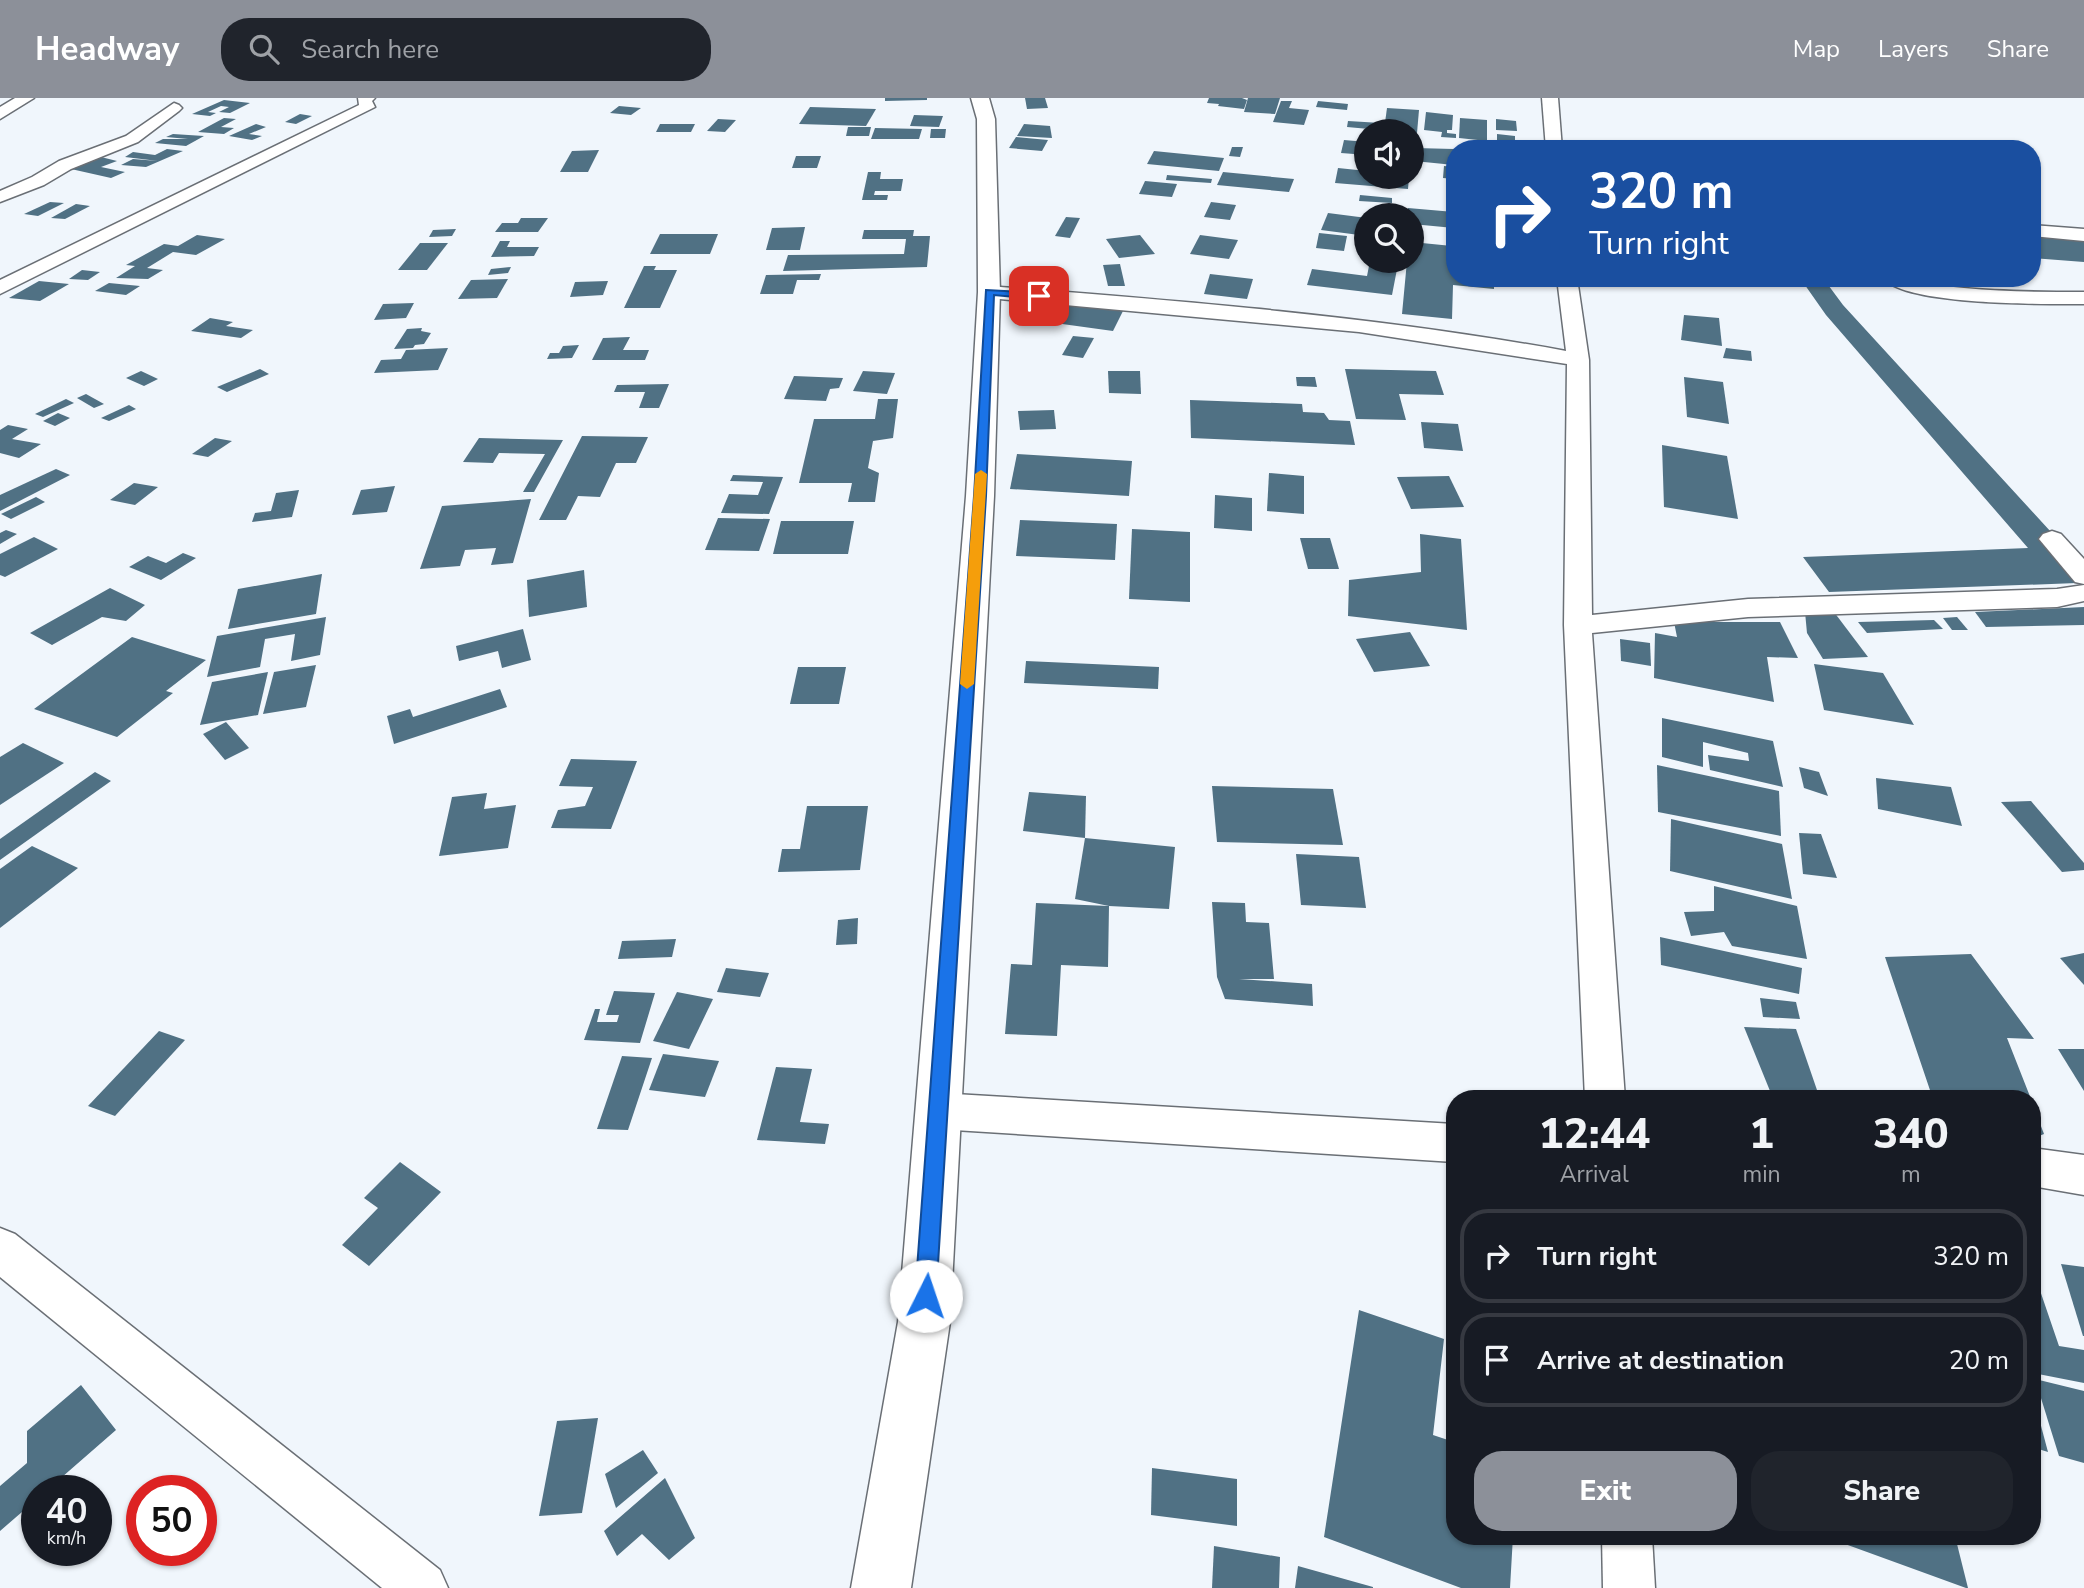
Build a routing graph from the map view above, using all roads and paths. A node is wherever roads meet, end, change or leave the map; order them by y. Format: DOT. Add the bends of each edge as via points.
graph roads {
  1 [pos="26,98"];
  2 [pos="367,98"];
  3 [pos="980,98"];
  4 [pos="1550,98"];
  5 [pos="174,108"];
  6 [pos="0,114"];
  7 [pos="1553,140"];
  8 [pos="0,197"];
  9 [pos="2041,232"];
  10 [pos="2084,234"];
  11 [pos="1568,287"];
  12 [pos="1912,287"];
  13 [pos="0,288"];
  14 [pos="989,292"];
  15 [pos="2084,298"];
  16 [pos="1578,360"];
  17 [pos="2052,539"];
  18 [pos="2084,576"];
  19 [pos="2084,593"];
  20 [pos="1578,625"];
  21 [pos="1604,1090"];
  22 [pos="938,1111"];
  23 [pos="1446,1143"];
  24 [pos="2041,1168"];
  25 [pos="2084,1175"];
  26 [pos="0,1249"];
  27 [pos="1627,1545"];
  28 [pos="422,1588"];
  29 [pos="881,1588"];
  30 [pos="1629,1588"];
  1 -- 6 [label="street"];
  2 -- 13 [label="street" via="367,107"];
  3 -- 14 [label="main road" via="985,119"];
  4 -- 7 [label="street"];
  5 -- 8 [label="street" via="132,139"];
  9 -- 10 [label="street"];
  11 -- 16 [label="street"];
  12 -- 15 [label="street"];
  14 -- 16 [label="street" via="1352,324"];
  14 -- 22 [label="main road" via="980,496"];
  16 -- 20 [label="street"];
  17 -- 18 [label="street"];
  19 -- 20 [label="street" via="2057,598 1748,608"];
  20 -- 21 [label="street"];
  22 -- 23 [label="street"];
  22 -- 29 [label="main road" via="924,1322"];
  24 -- 25 [label="street"];
  26 -- 28 [label="street"];
  27 -- 30 [label="street"];
}
